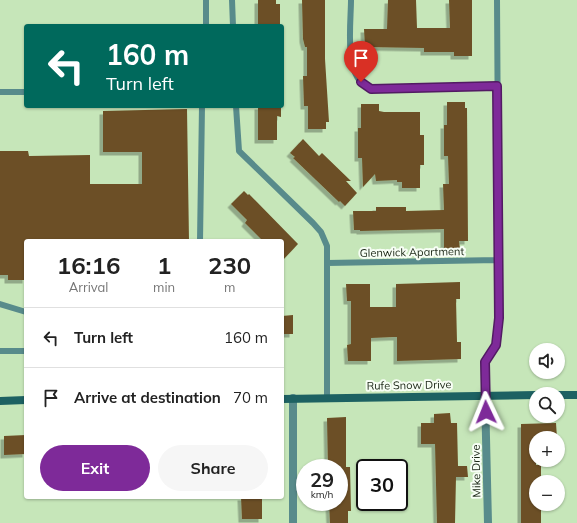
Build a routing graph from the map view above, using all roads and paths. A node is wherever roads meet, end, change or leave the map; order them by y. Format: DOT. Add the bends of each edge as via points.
graph roads {
  1 [pos="206,0"];
  2 [pos="232,0"];
  3 [pos="351,0"];
  4 [pos="497,0"];
  5 [pos="206,24"];
  6 [pos="233,24"];
  7 [pos="497,86"];
  8 [pos="0,92"];
  9 [pos="24,92"];
  10 [pos="202,108"];
  11 [pos="236,108"];
  12 [pos="200,239"];
  13 [pos="498,260"];
  14 [pos="327,263"];
  15 [pos="0,304"];
  16 [pos="24,311"];
  17 [pos="0,351"];
  18 [pos="24,351"];
  19 [pos="485,395"];
  20 [pos="529,395"];
  21 [pos="565,395"];
  22 [pos="577,395"];
  23 [pos="284,398"];
  24 [pos="293,398"];
  25 [pos="327,398"];
  26 [pos="24,400"];
  27 [pos="0,401"];
  28 [pos="293,523"];
  29 [pos="488,523"];
  1 -- 5 [label="lane"];
  2 -- 6 [label="lane"];
  3 -- 7 [label="lane" via="351,51 355,73 361,82 371,89"];
  4 -- 7 [label="lane"];
  7 -- 13 [label="lane"];
  8 -- 9 [label="lane"];
  10 -- 12 [label="lane"];
  11 -- 14 [label="lane" via="239,151 320,232 327,246"];
  13 -- 14 [label="lane, Glenwick Apartment"];
  13 -- 19 [label="lane" via="499,318 496,345 485,362"];
  14 -- 25 [label="lane"];
  15 -- 16 [label="lane"];
  17 -- 18 [label="lane"];
  19 -- 20 [label="main road, Rufe Snow Drive"];
  19 -- 25 [label="main road, Rufe Snow Drive"];
  19 -- 29 [label="street, Mike Drive"];
  21 -- 22 [label="main road"];
  23 -- 24 [label="main road, Rufe Snow Drive"];
  24 -- 25 [label="main road, Rufe Snow Drive"];
  24 -- 28 [label="street"];
  26 -- 27 [label="main road"];
}
